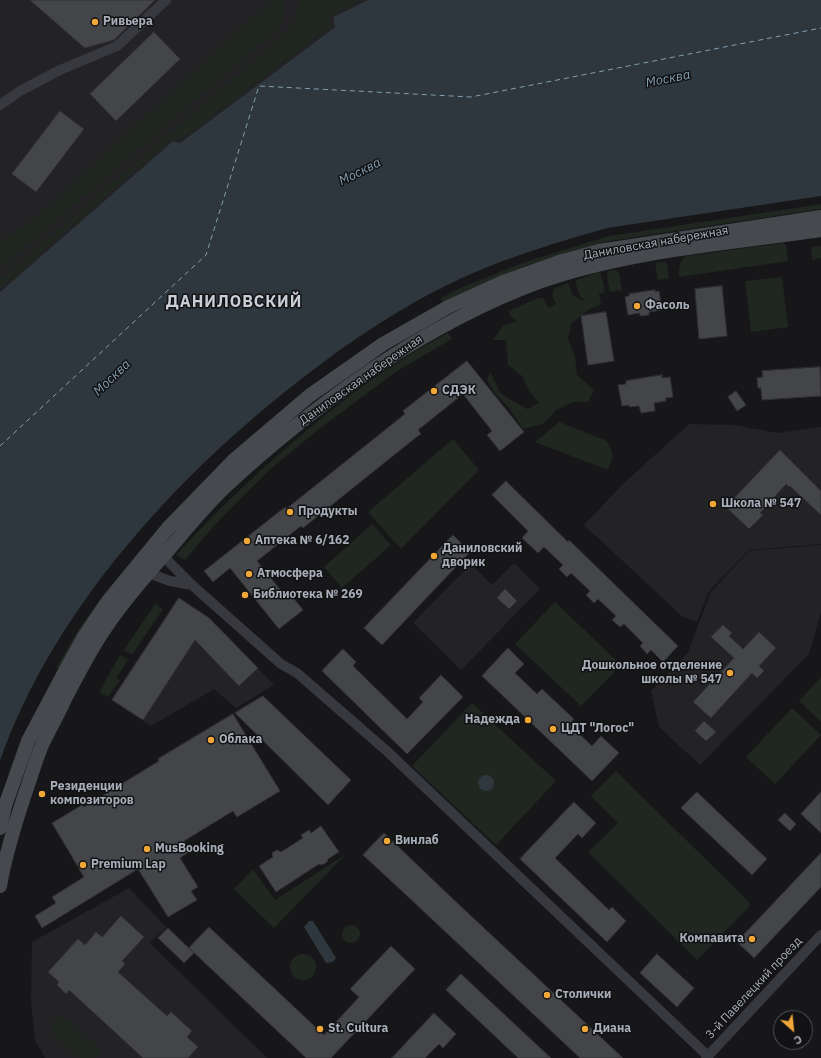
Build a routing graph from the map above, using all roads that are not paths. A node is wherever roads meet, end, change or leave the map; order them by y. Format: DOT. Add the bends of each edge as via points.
graph roads {
  1 [pos="166,0"];
  2 [pos="0,104"];
  3 [pos="821,217"];
  4 [pos="821,230"];
  5 [pos="163,556"];
  6 [pos="148,573"];
  7 [pos="192,585"];
  8 [pos="0,828"];
  9 [pos="0,886"];
  10 [pos="821,935"];
  11 [pos="707,1057"];
  1 -- 2 [label="street" via="117,46 60,70"];
  3 -- 8 [label="main road, Даниловская набережная" via="599,250 559,262 479,292 448,307 383,344 309,396 235,459 168,528 108,601 84,637 28,742 5,806"];
  4 -- 5 [label="main road, Даниловская набережная" via="601,263 523,289 454,319 402,349 302,420 224,489"];
  5 -- 6 [label="main road, Даниловская набережная"];
  5 -- 7 [label="street"];
  6 -- 7 [label="street"];
  6 -- 9 [label="main road, Даниловская набережная" via="103,631 75,679 42,747 5,856"];
  7 -- 11 [label="street" via="281,664 297,673 388,752"];
  10 -- 11 [label="street, 3-й Павелецкий проезд"];
}
